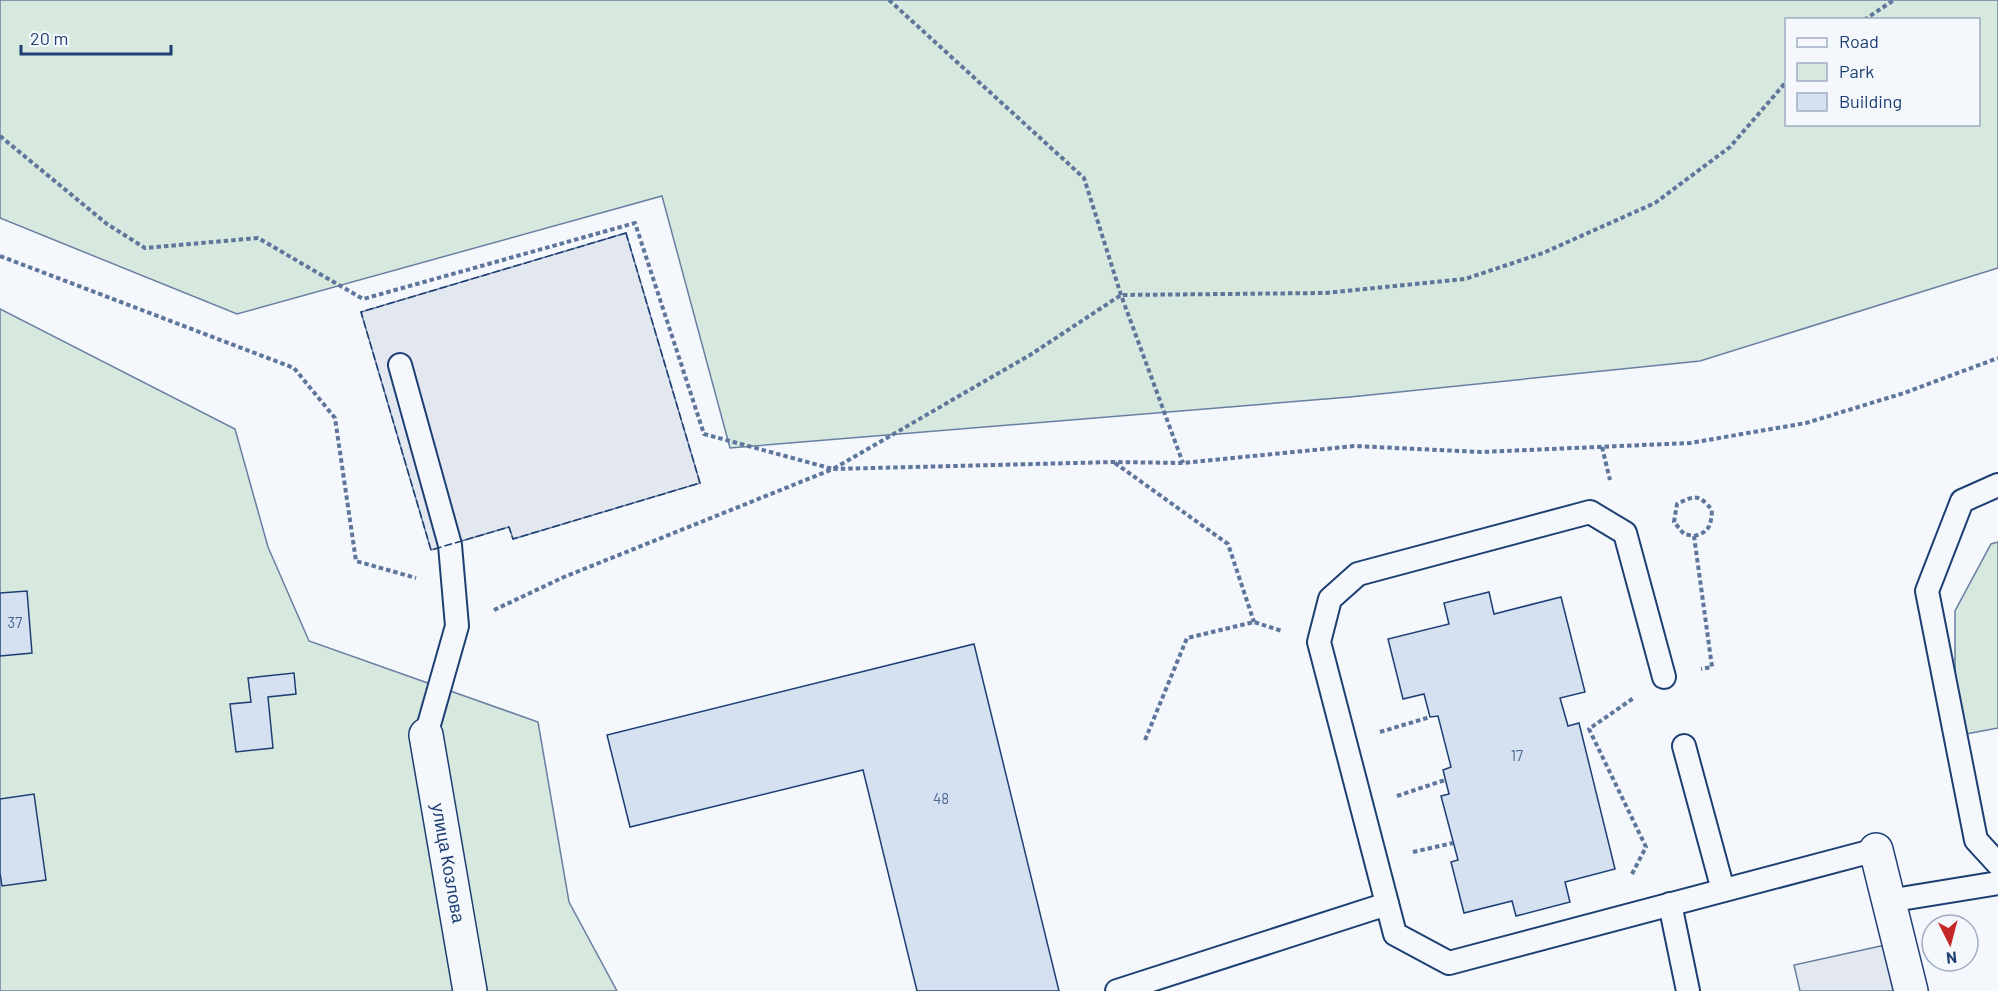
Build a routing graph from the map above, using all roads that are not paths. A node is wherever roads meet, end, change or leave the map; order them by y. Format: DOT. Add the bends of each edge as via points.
graph roads {
  1 [pos="400,365"];
  2 [pos="1998,485"];
  3 [pos="1664,677"];
  4 [pos="426,735"];
  5 [pos="1684,746"];
  6 [pos="1876,850"];
  7 [pos="1998,864"];
  8 [pos="1998,883"];
  9 [pos="1723,890"];
  10 [pos="1888,901"];
  11 [pos="1387,904"];
  12 [pos="1670,904"];
  13 [pos="470,991"];
  14 [pos="1117,991"];
  15 [pos="1688,991"];
  16 [pos="1911,991"];
  1 -- 4 [label="lane" via="450,545 458,626"];
  2 -- 7 [label="lane" via="1962,501 1927,591 1976,840"];
  3 -- 11 [label="lane" via="1624,533 1590,512 1358,574 1330,599 1319,642"];
  4 -- 13 [label="street, улица Козлова"];
  5 -- 9 [label="lane"];
  6 -- 9 [label="lane"];
  6 -- 10 [label="street"];
  8 -- 10 [label="lane"];
  9 -- 12 [label="lane"];
  10 -- 16 [label="street"];
  11 -- 12 [label="lane" via="1395,934 1449,963"];
  11 -- 14 [label="lane"];
  12 -- 15 [label="lane"];
}
